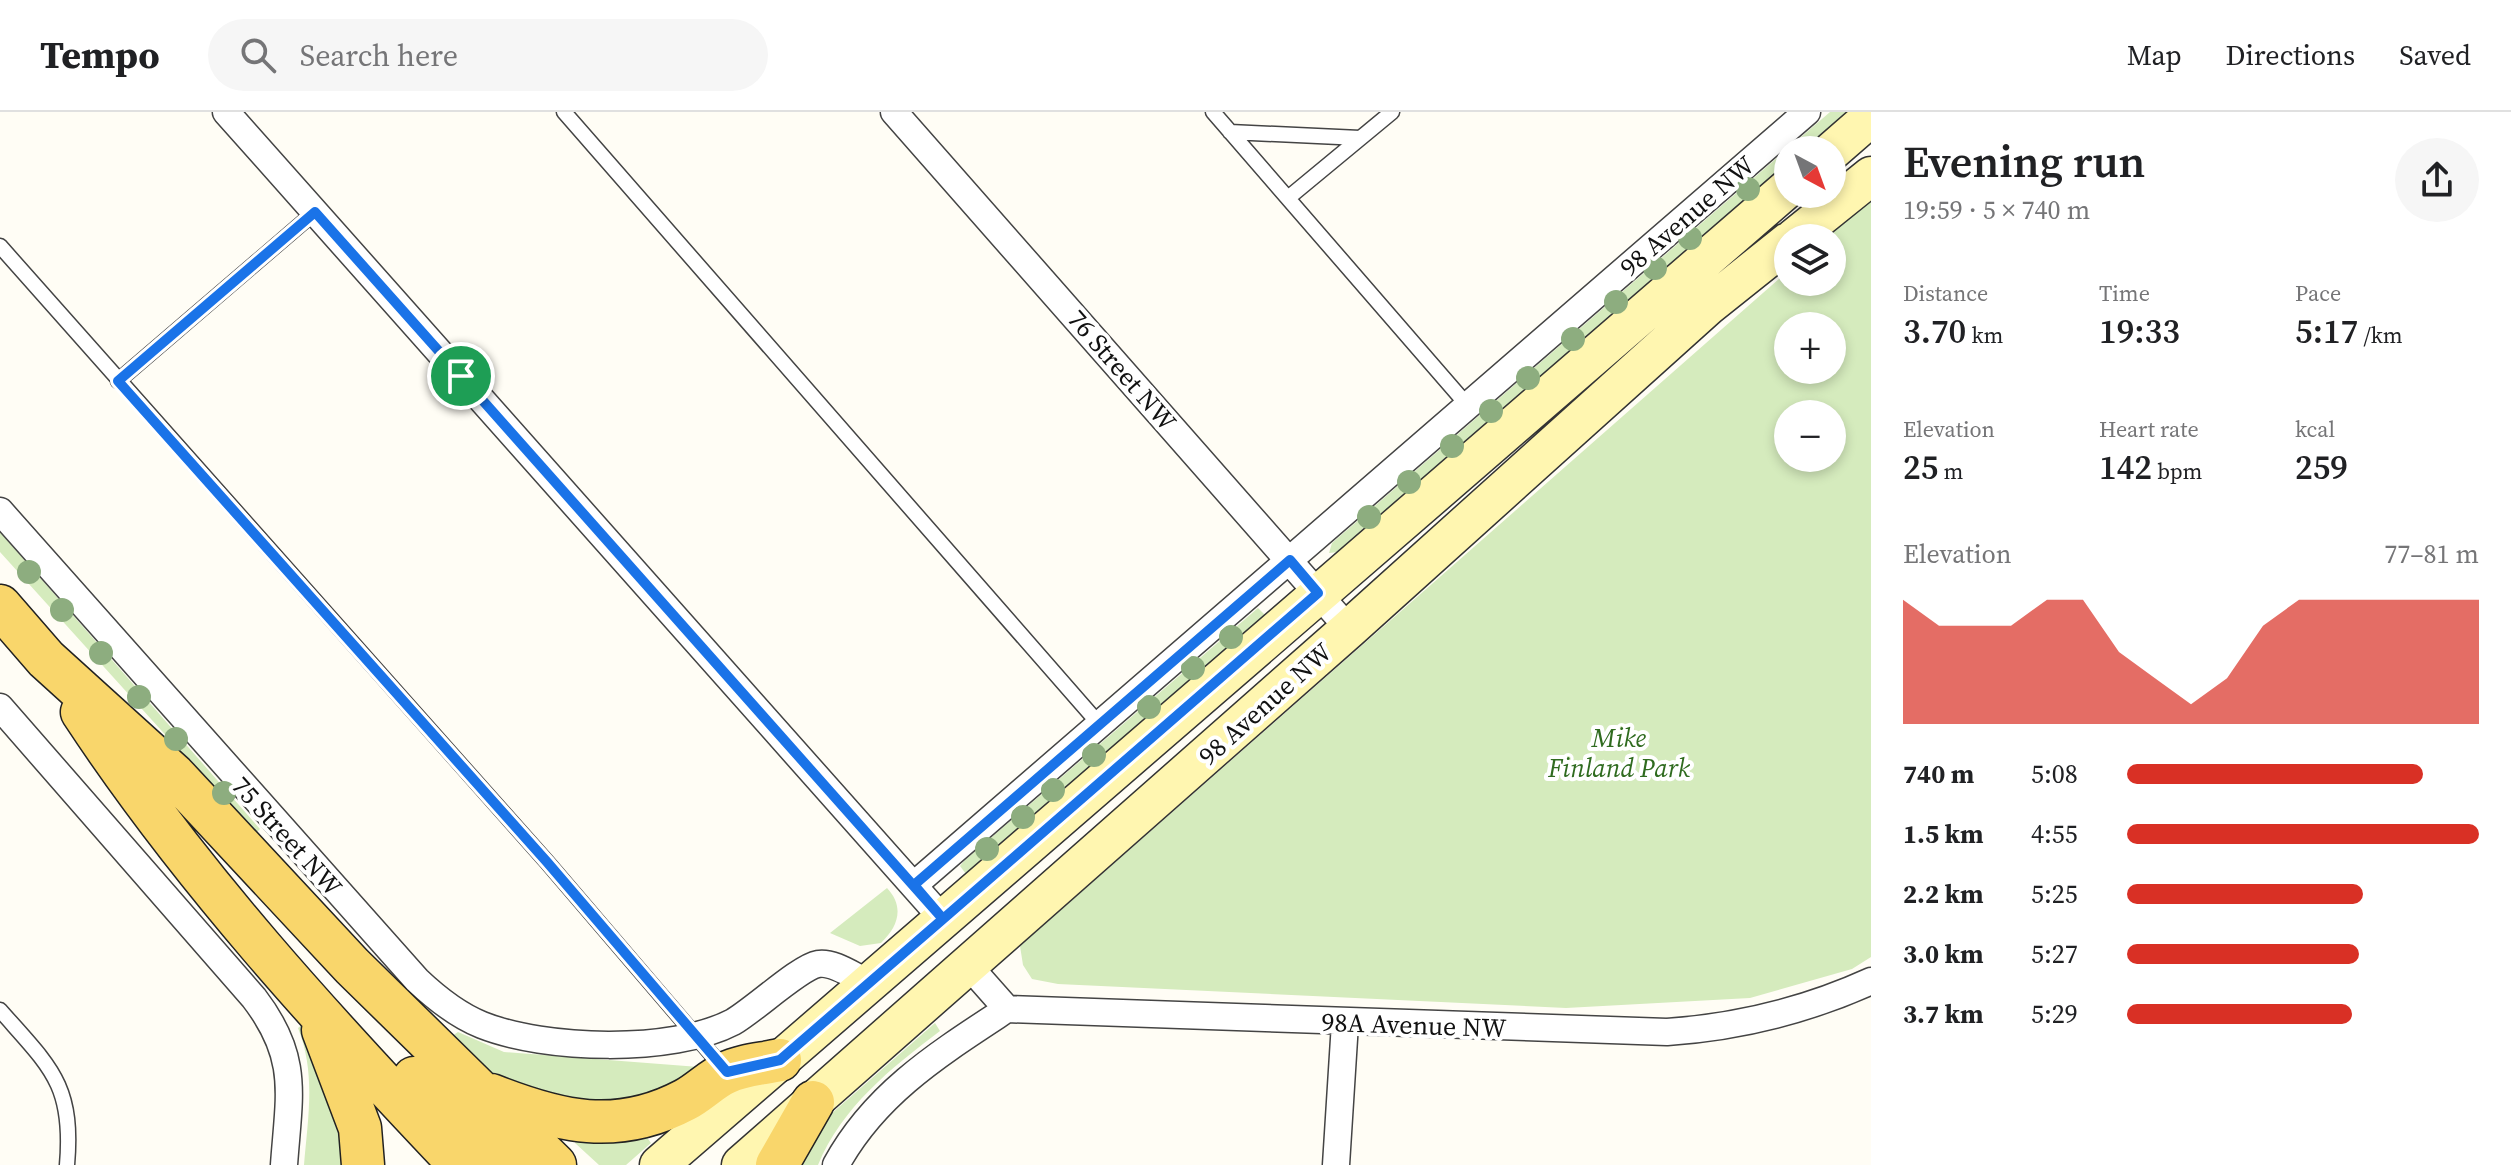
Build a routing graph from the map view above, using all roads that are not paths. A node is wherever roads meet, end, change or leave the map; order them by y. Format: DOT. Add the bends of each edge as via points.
graph roads {
  1 [pos="226,112"];
  2 [pos="564,112"];
  3 [pos="894,112"];
  4 [pos="1213,112"];
  5 [pos="1392,112"];
  6 [pos="1807,112"];
  7 [pos="1871,117"];
  8 [pos="1230,132"];
  9 [pos="1360,138"];
  10 [pos="1846,139"];
  11 [pos="1871,176"];
  12 [pos="1288,198"];
  13 [pos="1774,200"];
  14 [pos="315,212"];
  15 [pos="1811,224"];
  16 [pos="0,246"];
  17 [pos="1774,253"];
  18 [pos="118,381"];
  19 [pos="1468,406"];
  20 [pos="0,511"];
  21 [pos="1290,560"];
  22 [pos="1318,593"];
  23 [pos="0,606"];
  24 [pos="1349,629"];
  25 [pos="46,659"];
  26 [pos="0,707"];
  27 [pos="1100,725"];
  28 [pos="298,880"];
  29 [pos="914,885"];
  30 [pos="943,919"];
  31 [pos="232,940"];
  32 [pos="969,966"];
  33 [pos="283,971"];
  34 [pos="1871,981"];
  35 [pos="869,983"];
  36 [pos="1007,1009"];
  37 [pos="0,1010"];
  38 [pos="316,1010"];
  39 [pos="1345,1023"];
  40 [pos="696,1037"];
  41 [pos="780,1060"];
  42 [pos="735,1082"];
  43 [pos="473,1087"];
  44 [pos="813,1102"];
  45 [pos="67,1165"];
  46 [pos="284,1165"];
  47 [pos="363,1165"];
  48 [pos="460,1165"];
  49 [pos="505,1165"];
  50 [pos="555,1165"];
  51 [pos="659,1165"];
  52 [pos="741,1165"];
  53 [pos="777,1165"];
  54 [pos="836,1165"];
  55 [pos="1336,1165"];
  1 -- 14 [label="street"];
  2 -- 27 [label="lane"];
  3 -- 21 [label="street, 76 Street NW"];
  4 -- 8 [label="lane"];
  5 -- 9 [label="lane"];
  6 -- 19 [label="street, 98 Avenue NW"];
  7 -- 10 [label="main road"];
  8 -- 9 [label="lane"];
  8 -- 12 [label="lane"];
  9 -- 12 [label="lane"];
  11 -- 15 [label="main road"];
  12 -- 19 [label="lane"];
  13 -- 22 [label="main road, 98 Avenue NW"];
  14 -- 18 [label="lane"];
  14 -- 29 [label="street"];
  16 -- 18 [label="lane"];
  17 -- 24 [label="main road, 98 Avenue NW" via="1708,306"];
  18 -- 40 [label="lane"];
  19 -- 21 [label="street, 98 Avenue NW"];
  20 -- 28 [label="street, 75 Street NW"];
  21 -- 22 [label="street, 76 Street NW"];
  21 -- 27 [label="street, 98 Avenue NW"];
  22 -- 24 [label="street, 76 Street NW"];
  22 -- 30 [label="main road, 98 Avenue NW"];
  23 -- 25 [label="main road, 75 Street NW"];
  24 -- 32 [label="main road, 98 Avenue NW"];
  25 -- 28 [label="main road, 75 Street NW"];
  25 -- 31 [label="main road, 75 Street NW"];
  26 -- 31 [label="street, 75 Street NW"];
  27 -- 29 [label="street, 98 Avenue NW"];
  28 -- 40 [label="street, 75 Street NW" via="467,1018 533,1037 640,1045"];
  28 -- 43 [label="main road, 75 Street NW"];
  29 -- 30 [label="street"];
  30 -- 35 [label="main road, 98 Avenue NW"];
  31 -- 33 [label="main road, 75 Street NW"];
  31 -- 46 [label="street, 75 Street NW" via="284,1050 289,1079"];
  32 -- 36 [label="street"];
  32 -- 44 [label="main road, 98 Avenue NW"];
  33 -- 38 [label="main road, 75 Street NW"];
  33 -- 49 [label="main road" via="367,1033"];
  34 -- 39 [label="street, 98A Avenue NW" via="1753,1022 1667,1032"];
  35 -- 40 [label="street" via="828,964 814,965 752,1010"];
  35 -- 41 [label="main road, 98 Avenue NW"];
  36 -- 39 [label="street, 98A Avenue NW"];
  36 -- 54 [label="street" via="893,1089 850,1139"];
  37 -- 45 [label="lane" via="45,1062 64,1095 70,1133"];
  38 -- 47 [label="main road" via="360,1128"];
  38 -- 48 [label="main road, 75 Street NW"];
  39 -- 55 [label="street"];
  40 -- 42 [label="lane"];
  41 -- 42 [label="main road"];
  42 -- 43 [label="main road" via="635,1118 594,1123 535,1113"];
  42 -- 51 [label="main road"];
  43 -- 50 [label="main road, 75 Street NW"];
  44 -- 52 [label="main road, 98 Avenue NW"];
  44 -- 53 [label="main road"];
}
